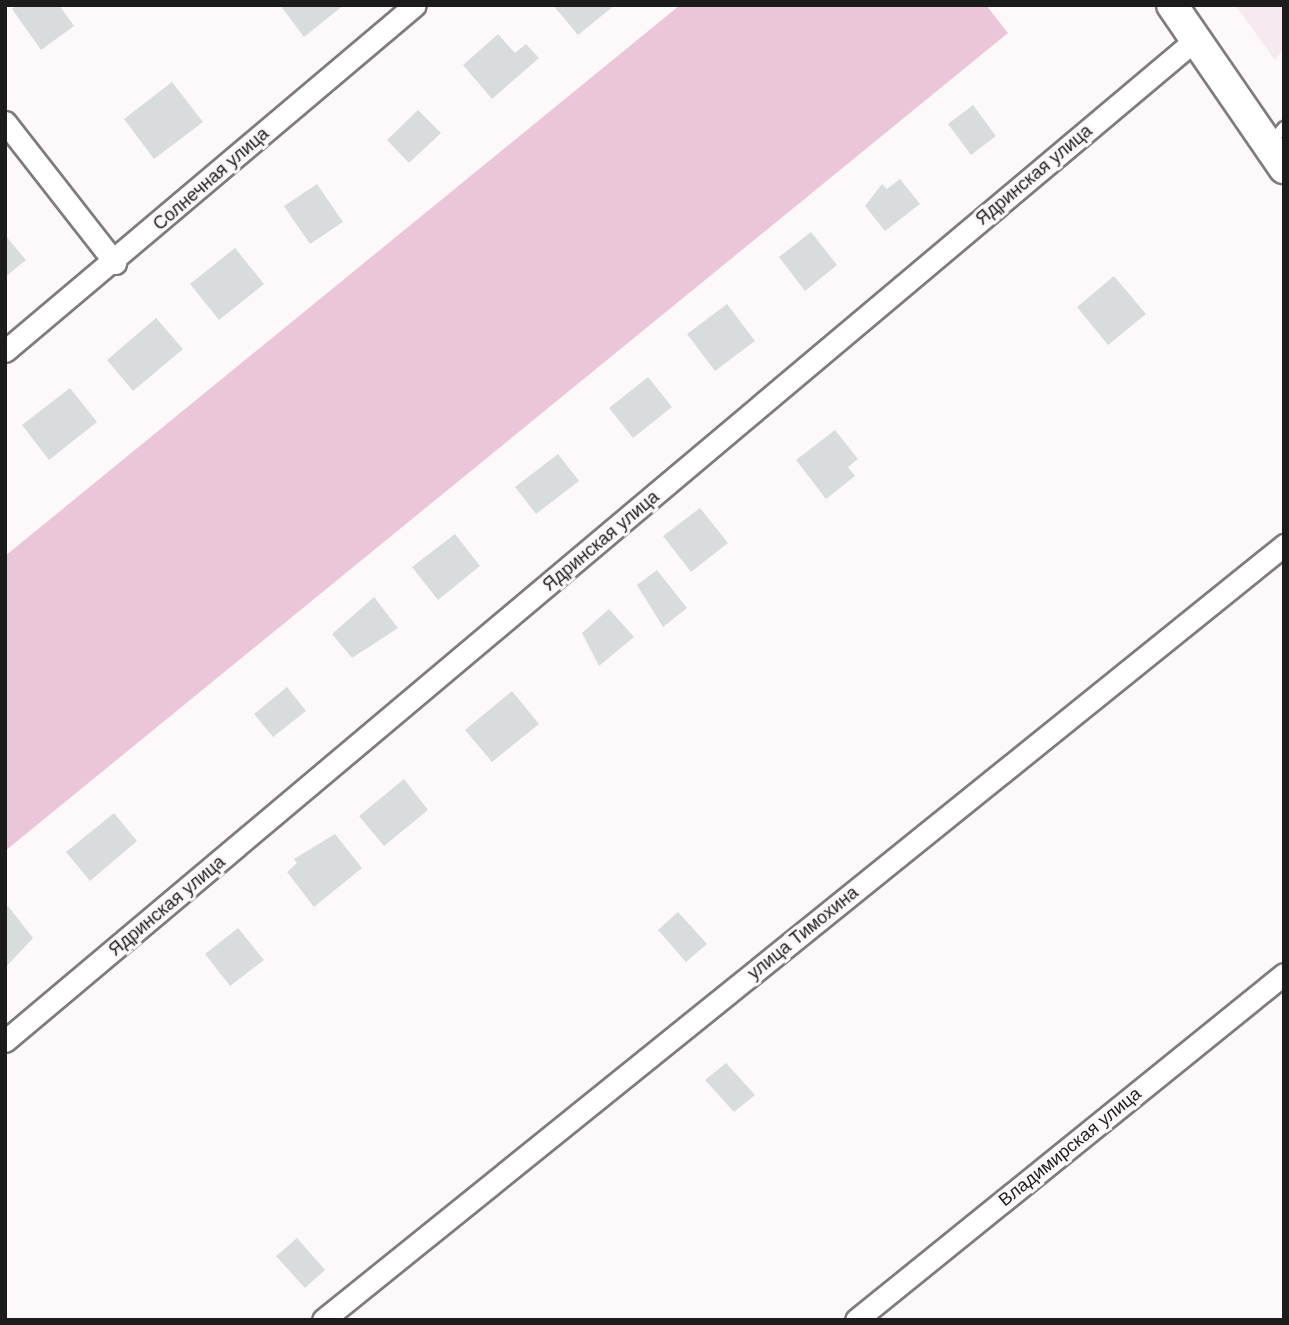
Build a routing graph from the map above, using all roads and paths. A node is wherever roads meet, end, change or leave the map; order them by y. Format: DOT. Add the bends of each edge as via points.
graph roads {
  1 [pos="415,5"];
  2 [pos="1172,5"];
  3 [pos="1195,40"];
  4 [pos="5,122"];
  5 [pos="1278,147"];
  6 [pos="115,262"];
  7 [pos="5,351"];
  8 [pos="1284,545"];
  9 [pos="1284,974"];
  10 [pos="5,1041"];
  11 [pos="323,1320"];
  12 [pos="856,1320"];
  1 -- 6 [label="street, Солнечная улица"];
  2 -- 3 [label="main road"];
  3 -- 5 [label="main road"];
  3 -- 10 [label="street, Ядринская улица"];
  4 -- 6 [label="street"];
  6 -- 7 [label="street, Солнечная улица"];
  8 -- 11 [label="street, улица Тимохина"];
  9 -- 12 [label="street, Владимирская улица"];
}
